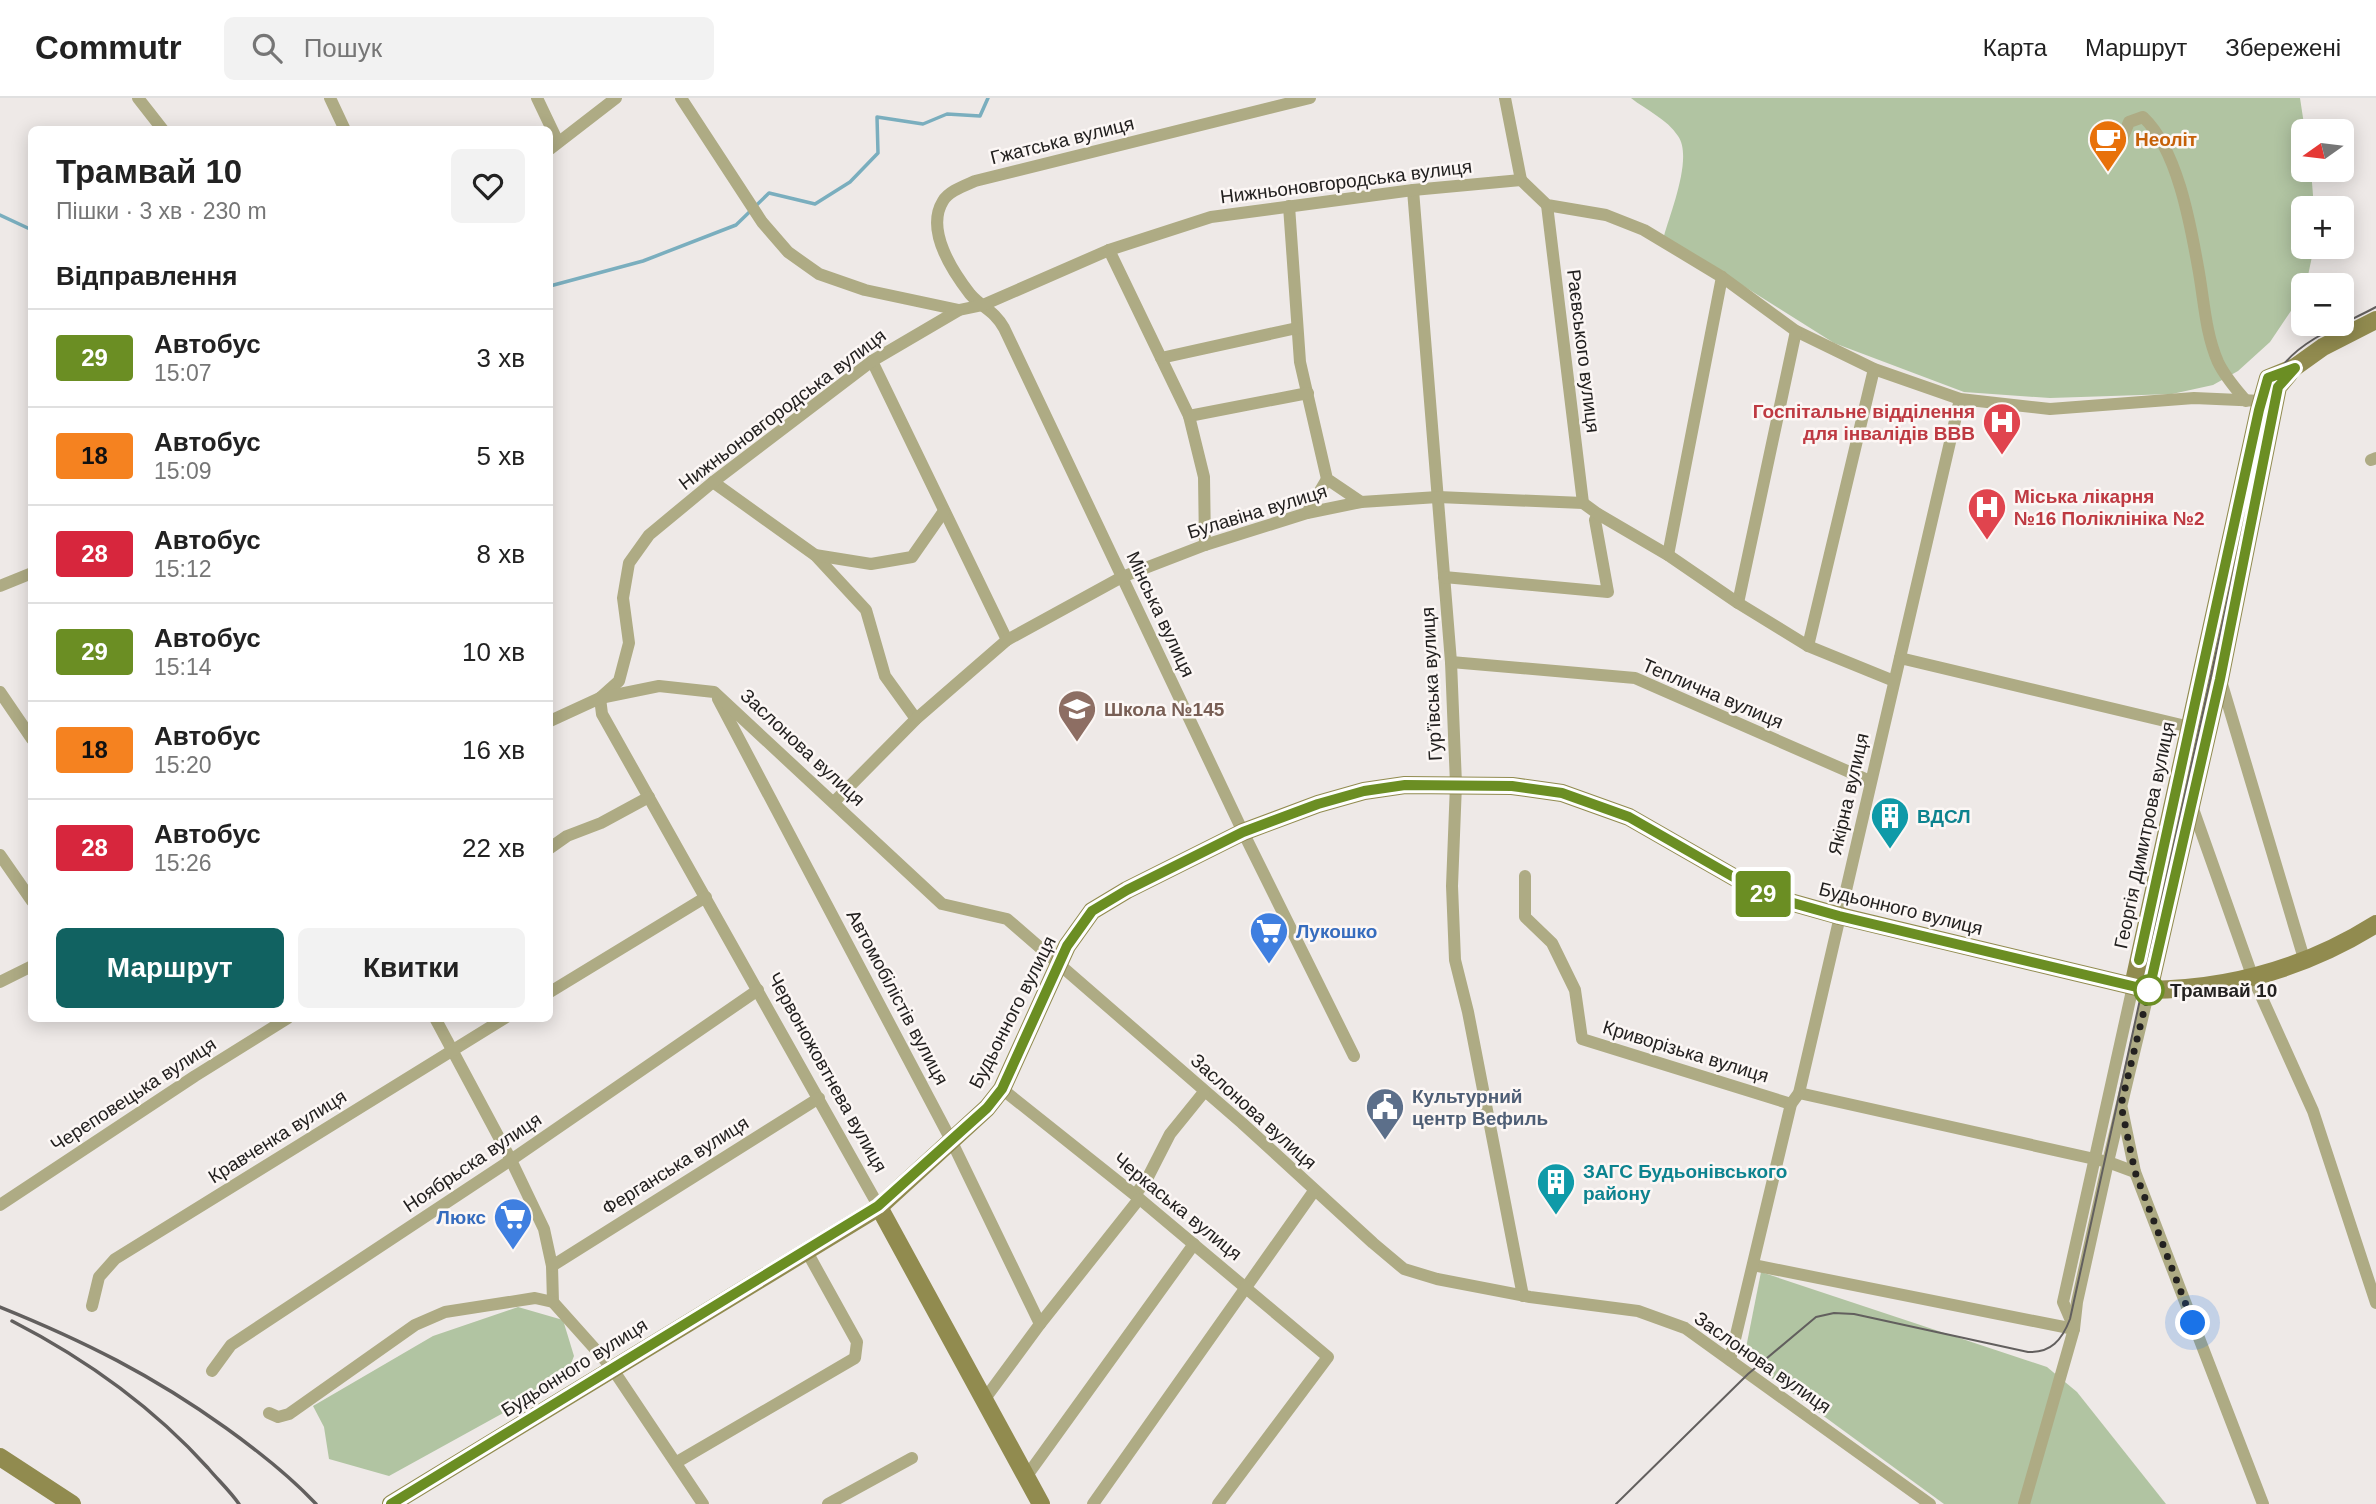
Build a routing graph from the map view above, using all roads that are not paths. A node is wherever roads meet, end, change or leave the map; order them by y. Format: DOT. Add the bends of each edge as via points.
graph roads {
  1 [pos="138,98"];
  2 [pos="330,98"];
  3 [pos="537,98"];
  4 [pos="615,98"];
  5 [pos="681,98"];
  6 [pos="1310,98"];
  7 [pos="1505,98"];
  8 [pos="160,126"];
  9 [pos="343,126"];
  10 [pos="547,126"];
  11 [pos="2121,142"];
  12 [pos="554,146"];
  13 [pos="1521,180"];
  14 [pos="1413,190"];
  15 [pos="1547,205"];
  16 [pos="1289,206"];
  17 [pos="1109,250"];
  18 [pos="1722,277"];
  19 [pos="983,305"];
  20 [pos="959,310"];
  21 [pos="2376,320"];
  22 [pos="1297,328"];
  23 [pos="1797,331"];
  24 [pos="1161,358"];
  25 [pos="872,361"];
  26 [pos="2295,368"];
  27 [pos="1874,369"];
  28 [pos="1308,393"];
  29 [pos="1960,399"];
  30 [pos="2254,401"];
  31 [pos="1189,416"];
  32 [pos="1327,479"];
  33 [pos="713,482"];
  34 [pos="1438,497"];
  35 [pos="1361,502"];
  36 [pos="1583,503"];
  37 [pos="944,511"];
  38 [pos="1307,513"];
  39 [pos="1598,514"];
  40 [pos="1205,545"];
  41 [pos="815,555"];
  42 [pos="1668,555"];
  43 [pos="28,575"];
  44 [pos="1122,577"];
  45 [pos="1444,577"];
  46 [pos="0,586"];
  47 [pos="1738,603"];
  48 [pos="1007,640"];
  49 [pos="1808,646"];
  50 [pos="1900,658"];
  51 [pos="1451,663"];
  52 [pos="2220,679"];
  53 [pos="1894,681"];
  54 [pos="0,692"];
  55 [pos="714,692"];
  56 [pos="600,698"];
  57 [pos="553,719"];
  58 [pos="916,719"];
  59 [pos="2189,727"];
  60 [pos="28,733"];
  61 [pos="1870,781"];
  62 [pos="1456,784"];
  63 [pos="649,797"];
  64 [pos="834,802"];
  65 [pos="2192,806"];
  66 [pos="1243,832"];
  67 [pos="553,846"];
  68 [pos="0,855"];
  69 [pos="1525,876"];
  70 [pos="28,895"];
  71 [pos="706,897"];
  72 [pos="1839,916"];
  73 [pos="2376,924"];
  74 [pos="2305,962"];
  75 [pos="1058,965"];
  76 [pos="28,968"];
  77 [pos="2253,978"];
  78 [pos="0,982"];
  79 [pos="2141,988"];
  80 [pos="553,990"];
  81 [pos="758,990"];
  82 [pos="282,1022"];
  83 [pos="437,1022"];
  84 [pos="498,1022"];
  85 [pos="453,1050"];
  86 [pos="1354,1056"];
  87 [pos="1002,1089"];
  88 [pos="1204,1092"];
  89 [pos="1799,1093"];
  90 [pos="819,1098"];
  91 [pos="1791,1104"];
  92 [pos="2121,1105"];
  93 [pos="951,1140"];
  94 [pos="511,1160"];
  95 [pos="2101,1160"];
  96 [pos="2135,1172"];
  97 [pos="1314,1191"];
  98 [pos="1137,1197"];
  99 [pos="0,1205"];
  100 [pos="878,1206"];
  101 [pos="1194,1244"];
  102 [pos="806,1250"];
  103 [pos="1753,1265"];
  104 [pos="552,1266"];
  105 [pos="1247,1288"];
  106 [pos="1523,1296"];
  107 [pos="553,1302"];
  108 [pos="2376,1303"];
  109 [pos="92,1306"];
  110 [pos="1040,1324"];
  111 [pos="2074,1329"];
  112 [pos="1730,1360"];
  113 [pos="612,1368"];
  114 [pos="212,1370"];
  115 [pos="985,1400"];
  116 [pos="269,1413"];
  117 [pos="0,1457"];
  118 [pos="912,1458"];
  119 [pos="677,1462"];
  120 [pos="1026,1477"];
  121 [pos="72,1504"];
  122 [pos="391,1504"];
  123 [pos="703,1504"];
  124 [pos="828,1504"];
  125 [pos="1041,1504"];
  126 [pos="1093,1504"];
  127 [pos="1218,1504"];
  128 [pos="1930,1504"];
  129 [pos="2024,1504"];
  130 [pos="2263,1504"];
  1 -- 8 [label="street"];
  2 -- 9 [label="street"];
  3 -- 10 [label="street"];
  4 -- 12 [label="street"];
  5 -- 20 [label="street" via="762,222 788,252 819,274 865,290"];
  6 -- 19 [label="street, Гжатська вулиця" via="975,181 953,192 938,213 940,245 972,297"];
  7 -- 13 [label="street"];
  11 -- 30 [label="street" via="2129,122 2143,117 2156,129 2177,176 2205,319 2218,361 2229,381"];
  13 -- 14 [label="street, Нижньоновгородська вулиця"];
  13 -- 15 [label="street"];
  14 -- 16 [label="street, Нижньоновгородська вулиця"];
  14 -- 34 [label="street, Гур’ївська вулиця"];
  15 -- 18 [label="street" via="1606,215 1644,230"];
  15 -- 36 [label="street, Раєвського вулиця"];
  16 -- 17 [label="street, Нижньоновгородська вулиця" via="1210,218"];
  16 -- 22 [label="street"];
  17 -- 19 [label="street, Нижньоновгородська вулиця"];
  17 -- 24 [label="street"];
  18 -- 23 [label="street"];
  18 -- 42 [label="street"];
  19 -- 20 [label="street, Нижньоновгородська вулиця"];
  19 -- 44 [label="street, Мінська вулиця" via="1004,328"];
  20 -- 25 [label="street, Нижньоновгородська вулиця"];
  21 -- 26 [label="main road, Георгія Димитрова вулиця"];
  22 -- 24 [label="street"];
  22 -- 28 [label="street"];
  23 -- 27 [label="street"];
  23 -- 47 [label="street"];
  24 -- 31 [label="street"];
  25 -- 33 [label="street, Нижньоновгородська вулиця"];
  25 -- 37 [label="street"];
  26 -- 30 [label="main road, Георгія Димитрова вулиця" via="2268,378"];
  26 -- 52 [label="main road, Георгія Димитрова вулиця" via="2278,387"];
  27 -- 29 [label="street"];
  27 -- 49 [label="street"];
  28 -- 31 [label="street"];
  28 -- 32 [label="street"];
  29 -- 30 [label="street" via="2050,409 2194,398"];
  29 -- 50 [label="street, Якірна вулиця"];
  30 -- 59 [label="main road, Георгія Димитрова вулиця"];
  31 -- 40 [label="street" via="1204,477"];
  32 -- 35 [label="street"];
  32 -- 38 [label="street"];
  33 -- 41 [label="street"];
  33 -- 56 [label="street, Нижньоновгородська вулиця" via="649,535 629,563 623,598 629,643 619,681"];
  34 -- 35 [label="street, Булавіна вулиця"];
  34 -- 36 [label="street, Булавіна вулиця"];
  34 -- 45 [label="street, Гур’ївська вулиця"];
  35 -- 38 [label="street, Булавіна вулиця"];
  36 -- 39 [label="street"];
  37 -- 41 [label="street" via="912,557 871,565"];
  37 -- 48 [label="street"];
  38 -- 40 [label="street, Булавіна вулиця"];
  39 -- 42 [label="street"];
  39 -- 45 [label="street" via="1595,520 1608,592"];
  40 -- 44 [label="street, Булавіна вулиця"];
  41 -- 58 [label="street" via="866,610 885,676"];
  42 -- 47 [label="street"];
  43 -- 46 [label="street"];
  44 -- 48 [label="street, Булавіна вулиця"];
  44 -- 66 [label="street, Мінська вулиця"];
  45 -- 51 [label="street, Гур’ївська вулиця"];
  47 -- 49 [label="street"];
  48 -- 58 [label="street, Булавіна вулиця"];
  49 -- 53 [label="street"];
  50 -- 53 [label="street, Якірна вулиця"];
  50 -- 59 [label="street"];
  51 -- 61 [label="street, Теплична вулиця" via="1635,678"];
  51 -- 62 [label="street, Гур’ївська вулиця"];
  52 -- 65 [label="main road, Георгія Димитрова вулиця"];
  52 -- 74 [label="street"];
  53 -- 61 [label="street, Якірна вулиця"];
  54 -- 60 [label="street"];
  55 -- 56 [label="street, Заслонова вулиця" via="659,686"];
  55 -- 64 [label="street, Заслонова вулиця"];
  55 -- 93 [label="street, Автомобілістів вулиця"];
  56 -- 57 [label="street"];
  56 -- 63 [label="street, Червоножовтнева вулиця" via="602,714"];
  58 -- 64 [label="street, Булавіна вулиця"];
  59 -- 79 [label="main road, Георгія Димитрова вулиця"];
  61 -- 72 [label="street, Якірна вулиця"];
  62 -- 66 [label="main road, Будьонного вулиця" via="1364,791"];
  62 -- 72 [label="main road, Будьонного вулиця" via="1562,793 1629,817 1765,895"];
  62 -- 106 [label="street, Гур’ївська вулиця" via="1455,960"];
  63 -- 67 [label="street"];
  63 -- 71 [label="street, Червоножовтнева вулиця"];
  64 -- 75 [label="street, Заслонова вулиця" via="942,904 1007,919"];
  65 -- 77 [label="street"];
  65 -- 79 [label="main road, Георгія Димитрова вулиця"];
  66 -- 75 [label="main road, Будьонного вулиця" via="1092,911"];
  66 -- 86 [label="street, Мінська вулиця"];
  68 -- 70 [label="street"];
  69 -- 91 [label="street, Криворізька вулиця" via="1525,917 1552,943 1575,990 1582,1039"];
  71 -- 80 [label="street"];
  71 -- 81 [label="street, Червоножовтнева вулиця"];
  72 -- 79 [label="main road, Будьонного вулиця"];
  72 -- 89 [label="street, Якірна вулиця"];
  73 -- 74 [label="main road, Будьонного вулиця"];
  74 -- 77 [label="main road, Будьонного вулиця"];
  75 -- 87 [label="main road, Будьонного вулиця"];
  75 -- 88 [label="street, Заслонова вулиця"];
  76 -- 78 [label="street"];
  77 -- 79 [label="main road, Будьонного вулиця" via="2181,990"];
  77 -- 108 [label="street" via="2312,1111"];
  79 -- 92 [label="street, Георгія Димитрова вулиця"];
  79 -- 95 [label="street, Георгія Димитрова вулиця"];
  81 -- 90 [label="street, Червоножовтнева вулиця"];
  81 -- 94 [label="street, Ноябрьска вулиця"];
  82 -- 99 [label="street, Череповецька вулиця"];
  83 -- 85 [label="street"];
  84 -- 85 [label="street, Кравченка вулиця"];
  85 -- 94 [label="street"];
  85 -- 109 [label="street, Кравченка вулиця" via="116,1259 99,1278"];
  87 -- 93 [label="main road, Будьонного вулиця"];
  87 -- 98 [label="street, Черкаська вулиця"];
  88 -- 97 [label="street, Заслонова вулиця"];
  88 -- 98 [label="street" via="1170,1134"];
  89 -- 91 [label="street, Якірна вулиця"];
  89 -- 95 [label="street"];
  90 -- 100 [label="street, Червоножовтнева вулиця"];
  90 -- 104 [label="street, Ферганська вулиця"];
  91 -- 103 [label="street, Якірна вулиця"];
  92 -- 95 [label="street, Георгія Димитрова вулиця"];
  92 -- 96 [label="street, Георгія Димитрова вулиця"];
  93 -- 100 [label="main road, Будьонного вулиця"];
  93 -- 110 [label="street, Автомобілістів вулиця"];
  94 -- 104 [label="street" via="544,1229"];
  94 -- 114 [label="street, Ноябрьска вулиця" via="231,1345"];
  95 -- 96 [label="street"];
  95 -- 111 [label="street, Георгія Димитрова вулиця"];
  96 -- 130 [label="street, Георгія Димитрова вулиця"];
  97 -- 105 [label="street"];
  97 -- 106 [label="street, Заслонова вулиця" via="1404,1269"];
  98 -- 101 [label="street, Черкаська вулиця"];
  98 -- 110 [label="street"];
  100 -- 102 [label="main road, Будьонного вулиця"];
  100 -- 115 [label="main road, Червоножовтнева вулиця"];
  101 -- 105 [label="street, Черкаська вулиця"];
  101 -- 120 [label="street"];
  102 -- 113 [label="main road, Будьонного вулиця"];
  102 -- 119 [label="street" via="857,1342 855,1358"];
  103 -- 111 [label="street"];
  103 -- 112 [label="street, Якірна вулиця"];
  104 -- 107 [label="street"];
  105 -- 126 [label="street"];
  105 -- 127 [label="street, Черкаська вулиця" via="1328,1357"];
  106 -- 112 [label="street, Заслонова вулиця" via="1638,1311 1685,1328"];
  107 -- 113 [label="street"];
  107 -- 116 [label="street" via="535,1298 445,1312 415,1325 289,1414 278,1417"];
  110 -- 115 [label="street"];
  111 -- 129 [label="street, Георгія Димитрова вулиця"];
  112 -- 128 [label="street, Заслонова вулиця"];
  113 -- 119 [label="street"];
  113 -- 122 [label="main road, Будьонного вулиця"];
  115 -- 120 [label="main road, Червоножовтнева вулиця"];
  117 -- 121 [label="main road"];
  118 -- 124 [label="street"];
  119 -- 123 [label="street"];
  120 -- 125 [label="main road, Червоножовтнева вулиця"];
}
